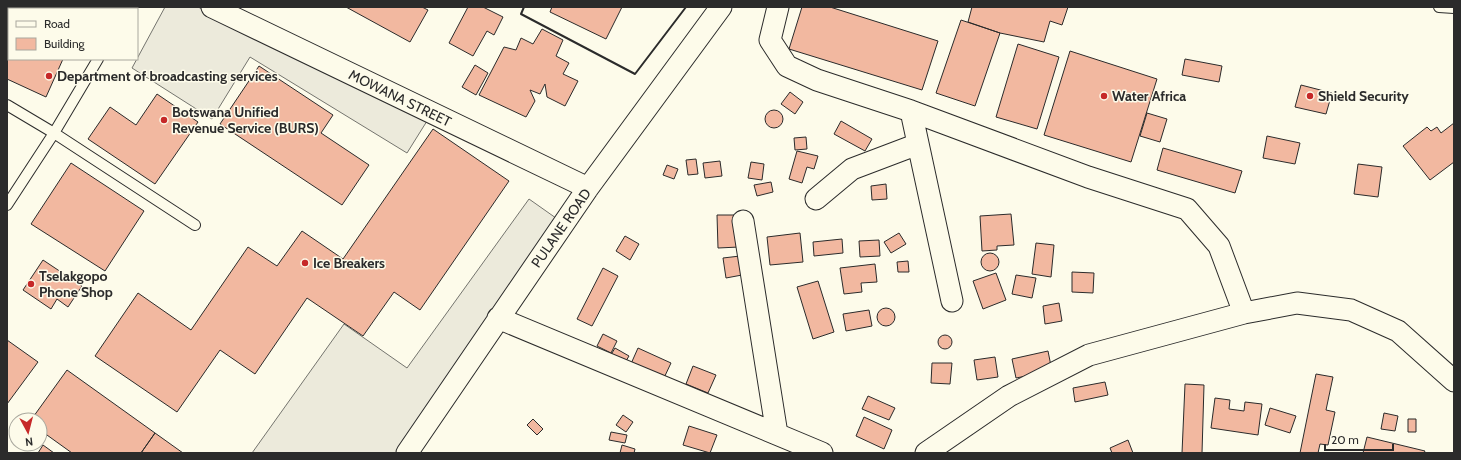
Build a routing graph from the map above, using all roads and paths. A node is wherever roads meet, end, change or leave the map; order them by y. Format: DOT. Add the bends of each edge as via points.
graph roads {
  1 [pos="212,7"];
  2 [pos="721,7"];
  3 [pos="778,7"];
  4 [pos="1439,7"];
  5 [pos="1454,8"];
  6 [pos="97,60"];
  7 [pos="7,105"];
  8 [pos="911,111"];
  9 [pos="54,133"];
  10 [pos="918,144"];
  11 [pos="588,188"];
  12 [pos="816,199"];
  13 [pos="7,205"];
  14 [pos="743,221"];
  15 [pos="195,225"];
  16 [pos="952,300"];
  17 [pos="1244,313"];
  18 [pos="498,318"];
  19 [pos="1454,381"];
  20 [pos="777,434"];
  21 [pos="407,453"];
  22 [pos="822,453"];
  23 [pos="926,453"];
  1 -- 11 [label="street, MOWANA STREET"];
  2 -- 11 [label="street, PULANE ROAD"];
  3 -- 8 [label="street" via="770,40 787,66 817,80"];
  4 -- 5 [label="lane"];
  6 -- 9 [label="lane"];
  7 -- 9 [label="lane"];
  8 -- 10 [label="street"];
  8 -- 17 [label="street" via="1088,177 1186,209 1219,246"];
  9 -- 13 [label="lane"];
  9 -- 15 [label="lane"];
  10 -- 12 [label="street" via="852,169"];
  10 -- 16 [label="street"];
  11 -- 18 [label="street, PULANE ROAD"];
  14 -- 20 [label="street"];
  17 -- 19 [label="street" via="1296,303 1352,310 1398,331"];
  17 -- 23 [label="street" via="1089,355 1009,396"];
  18 -- 20 [label="street"];
  18 -- 21 [label="street, PULANE ROAD"];
  20 -- 22 [label="street"];
}
